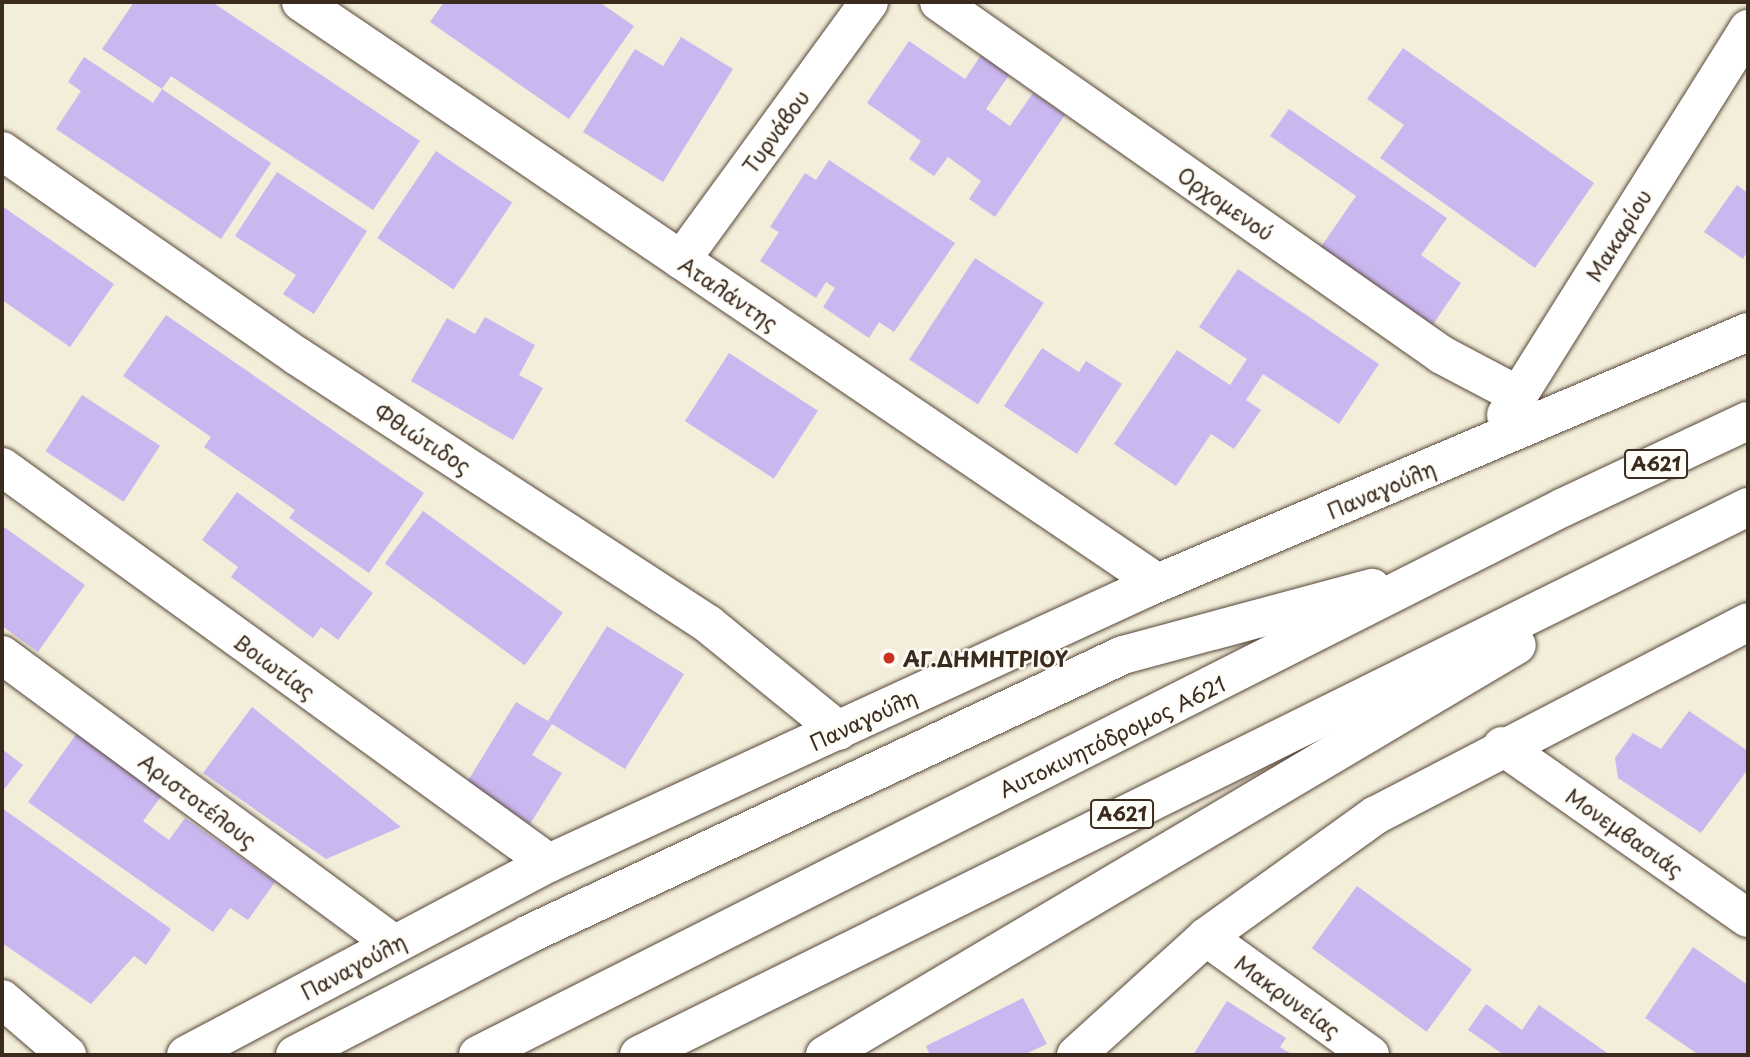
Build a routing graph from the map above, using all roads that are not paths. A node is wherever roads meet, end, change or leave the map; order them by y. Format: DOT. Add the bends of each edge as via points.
graph roads {
  1 [pos="301,2"];
  2 [pos="869,2"];
  3 [pos="939,2"];
  4 [pos="1748,29"];
  5 [pos="2,151"];
  6 [pos="681,260"];
  7 [pos="1748,332"];
  8 [pos="1518,395"];
  9 [pos="1748,421"];
  10 [pos="1490,443"];
  11 [pos="2,467"];
  12 [pos="1748,508"];
  13 [pos="1438,570"];
  14 [pos="1607,576"];
  15 [pos="1158,583"];
  16 [pos="1748,622"];
  17 [pos="2,654"];
  18 [pos="839,731"];
  19 [pos="1502,747"];
  20 [pos="549,863"];
  21 [pos="1748,918"];
  22 [pos="1206,937"];
  23 [pos="394,944"];
  24 [pos="2,999"];
  25 [pos="66,1055"];
  26 [pos="186,1055"];
  27 [pos="295,1055"];
  28 [pos="478,1055"];
  29 [pos="639,1055"];
  30 [pos="825,1055"];
  31 [pos="1076,1055"];
  32 [pos="1370,1055"];
  1 -- 6 [label="main road, Αταλάντης"];
  2 -- 6 [label="main road, Τυρνάβου"];
  3 -- 8 [label="main road, Ορχομενού" via="1442,355"];
  4 -- 8 [label="main road, Μακαρίου"];
  5 -- 18 [label="main road, Φθιώτιδος" via="297,356 708,624"];
  6 -- 15 [label="main road, Αταλάντης"];
  7 -- 10 [label="main road, Παναγούλη"];
  8 -- 10 [label="main road, Μακαρίου"];
  9 -- 13 [label="main road, Αυτοκινητόδρομος Α621 / Α621"];
  10 -- 15 [label="main road, Παναγούλη"];
  11 -- 20 [label="main road, Βοιωτίας"];
  12 -- 14 [label="main road, Α621"];
  13 -- 27 [label="main road" via="1123,655 529,934"];
  13 -- 28 [label="main road, Αυτοκινητόδρομος Α621 / Α621"];
  14 -- 29 [label="main road, Α621"];
  14 -- 30 [label="main road" via="1564,618"];
  15 -- 18 [label="main road, Παναγούλη"];
  16 -- 19 [label="main road"];
  17 -- 23 [label="main road, Αριστοτέλους"];
  18 -- 20 [label="main road, Παναγούλη"];
  19 -- 21 [label="main road, Μονεμβασιάς"];
  19 -- 22 [label="main road" via="1376,815"];
  20 -- 23 [label="main road, Παναγούλη"];
  22 -- 31 [label="main road"];
  22 -- 32 [label="main road, Μακρυνείας"];
  23 -- 26 [label="main road, Παναγούλη"];
  24 -- 25 [label="main road"];
}
